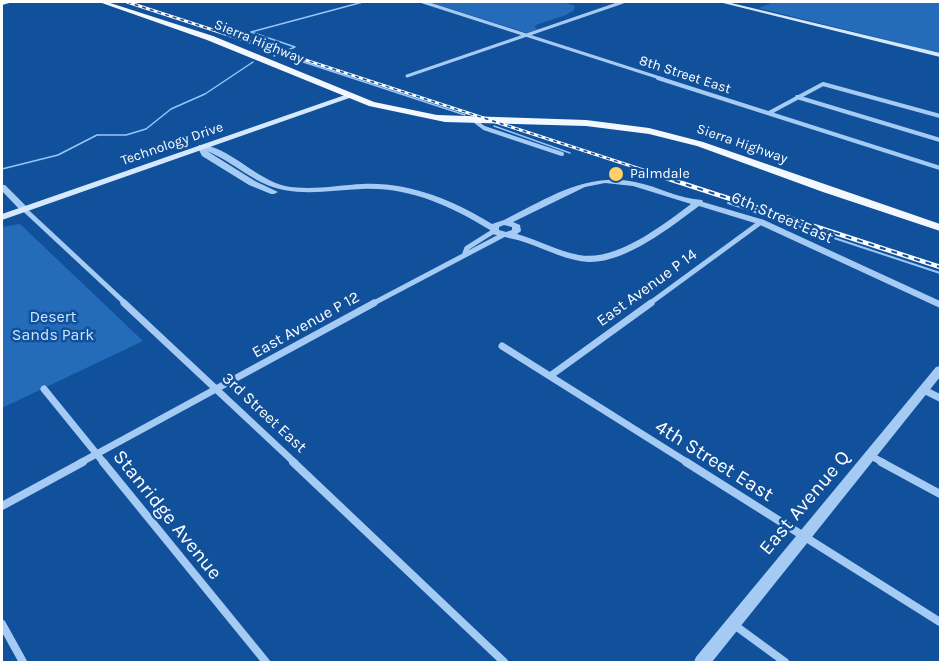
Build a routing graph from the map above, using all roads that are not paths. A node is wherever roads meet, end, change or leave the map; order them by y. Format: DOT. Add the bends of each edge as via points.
graph roads {
  1 [pos="8,2"];
  2 [pos="102,2"];
  3 [pos="423,2"];
  4 [pos="623,2"];
  5 [pos="722,2"];
  6 [pos="2,3"];
  7 [pos="526,35"];
  8 [pos="940,55"];
  9 [pos="407,76"];
  10 [pos="351,96"];
  11 [pos="797,97"];
  12 [pos="769,113"];
  13 [pos="940,116"];
  14 [pos="438,117"];
  15 [pos="527,121"];
  16 [pos="476,122"];
  17 [pos="940,140"];
  18 [pos="202,147"];
  19 [pos="562,154"];
  20 [pos="940,168"];
  21 [pos="2,187"];
  22 [pos="699,202"];
  23 [pos="24,209"];
  24 [pos="2,217"];
  25 [pos="761,222"];
  26 [pos="498,226"];
  27 [pos="940,228"];
  28 [pos="511,233"];
  29 [pos="465,253"];
  30 [pos="940,305"];
  31 [pos="502,346"];
  32 [pos="940,370"];
  33 [pos="550,376"];
  34 [pos="44,389"];
  35 [pos="218,389"];
  36 [pos="924,390"];
  37 [pos="940,398"];
  38 [pos="96,454"];
  39 [pos="871,456"];
  40 [pos="940,494"];
  41 [pos="2,506"];
  42 [pos="804,537"];
  43 [pos="940,622"];
  44 [pos="2,624"];
  45 [pos="733,624"];
  46 [pos="23,663"];
  47 [pos="266,663"];
  48 [pos="504,663"];
  49 [pos="702,663"];
  50 [pos="785,663"];
  1 -- 6 [label="main road"];
  2 -- 10 [label="main road, Sierra Highway" via="219,41"];
  3 -- 7 [label="street, 8th Street East"];
  4 -- 7 [label="street"];
  5 -- 8 [label="main road"];
  7 -- 9 [label="street"];
  7 -- 12 [label="street, 8th Street East"];
  10 -- 14 [label="main road, Sierra Highway" via="389,109"];
  10 -- 18 [label="main road, Technology Drive"];
  11 -- 12 [label="street"];
  11 -- 13 [label="street" via="823,84"];
  11 -- 17 [label="street"];
  12 -- 20 [label="street, 8th Street East"];
  14 -- 15 [label="main road, Sierra Highway"];
  14 -- 16 [label="main road, Sierra Highway"];
  15 -- 16 [label="main road, Sierra Highway"];
  15 -- 27 [label="main road, Sierra Highway" via="586,123 674,137"];
  16 -- 19 [label="street"];
  18 -- 23 [label="main road, Technology Drive"];
  18 -- 26 [label="street" via="205,154 252,183 279,193 322,195 384,187 421,193"];
  21 -- 23 [label="street, 3rd Street East"];
  22 -- 25 [label="street, 6th Street East"];
  22 -- 26 [label="street, 6th Street East" via="634,184 605,181 576,187"];
  22 -- 28 [label="street" via="611,257 589,259"];
  23 -- 24 [label="main road, Technology Drive"];
  23 -- 35 [label="street, 3rd Street East"];
  25 -- 30 [label="street, 6th Street East"];
  25 -- 33 [label="street, East Avenue P 14"];
  26 -- 28 [label="street"];
  26 -- 28 [label="street" via="513,224"];
  26 -- 29 [label="street, East Avenue P 12"];
  28 -- 29 [label="street, East Avenue P 12"];
  29 -- 35 [label="street, East Avenue P 12"];
  31 -- 33 [label="street, 4th Street East"];
  32 -- 36 [label="street, East Avenue Q"];
  33 -- 42 [label="street, 4th Street East"];
  34 -- 38 [label="street, Stanridge Avenue"];
  35 -- 38 [label="street, East Avenue P 12"];
  35 -- 48 [label="street, 3rd Street East"];
  36 -- 37 [label="street"];
  36 -- 39 [label="street, East Avenue Q"];
  38 -- 41 [label="street, East Avenue P 12"];
  38 -- 47 [label="street, Stanridge Avenue"];
  39 -- 40 [label="street"];
  39 -- 42 [label="street, East Avenue Q"];
  42 -- 43 [label="street, 4th Street East"];
  42 -- 45 [label="street, East Avenue Q"];
  44 -- 46 [label="street"];
  45 -- 49 [label="street, East Avenue Q"];
  45 -- 50 [label="street"];
}
